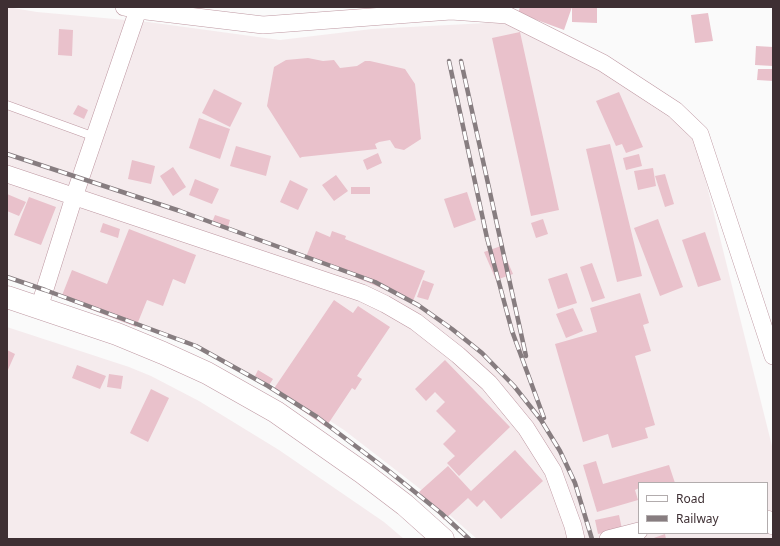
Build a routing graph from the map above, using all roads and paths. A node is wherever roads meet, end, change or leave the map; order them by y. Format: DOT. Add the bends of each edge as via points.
graph roads {
  1 [pos="131,9"];
  2 [pos="7,105"];
  3 [pos="95,137"];
  4 [pos="7,174"];
  5 [pos="74,197"];
  6 [pos="7,297"];
  7 [pos="39,308"];
  8 [pos="773,356"];
  9 [pos="638,531"];
  10 [pos="443,539"];
  11 [pos="576,539"];
  12 [pos="608,539"];
  1 -- 3 [label="street"];
  1 -- 8 [label="street" via="263,24 451,11 507,15 603,62 675,110 700,134"];
  2 -- 3 [label="lane"];
  3 -- 5 [label="street"];
  4 -- 5 [label="street"];
  5 -- 7 [label="street"];
  5 -- 11 [label="street" via="362,293 416,322 490,383 526,428 553,471 574,526"];
  6 -- 7 [label="main road"];
  7 -- 10 [label="main road" via="163,352 207,373 276,412 399,500"];
  9 -- 12 [label="street"];
}
